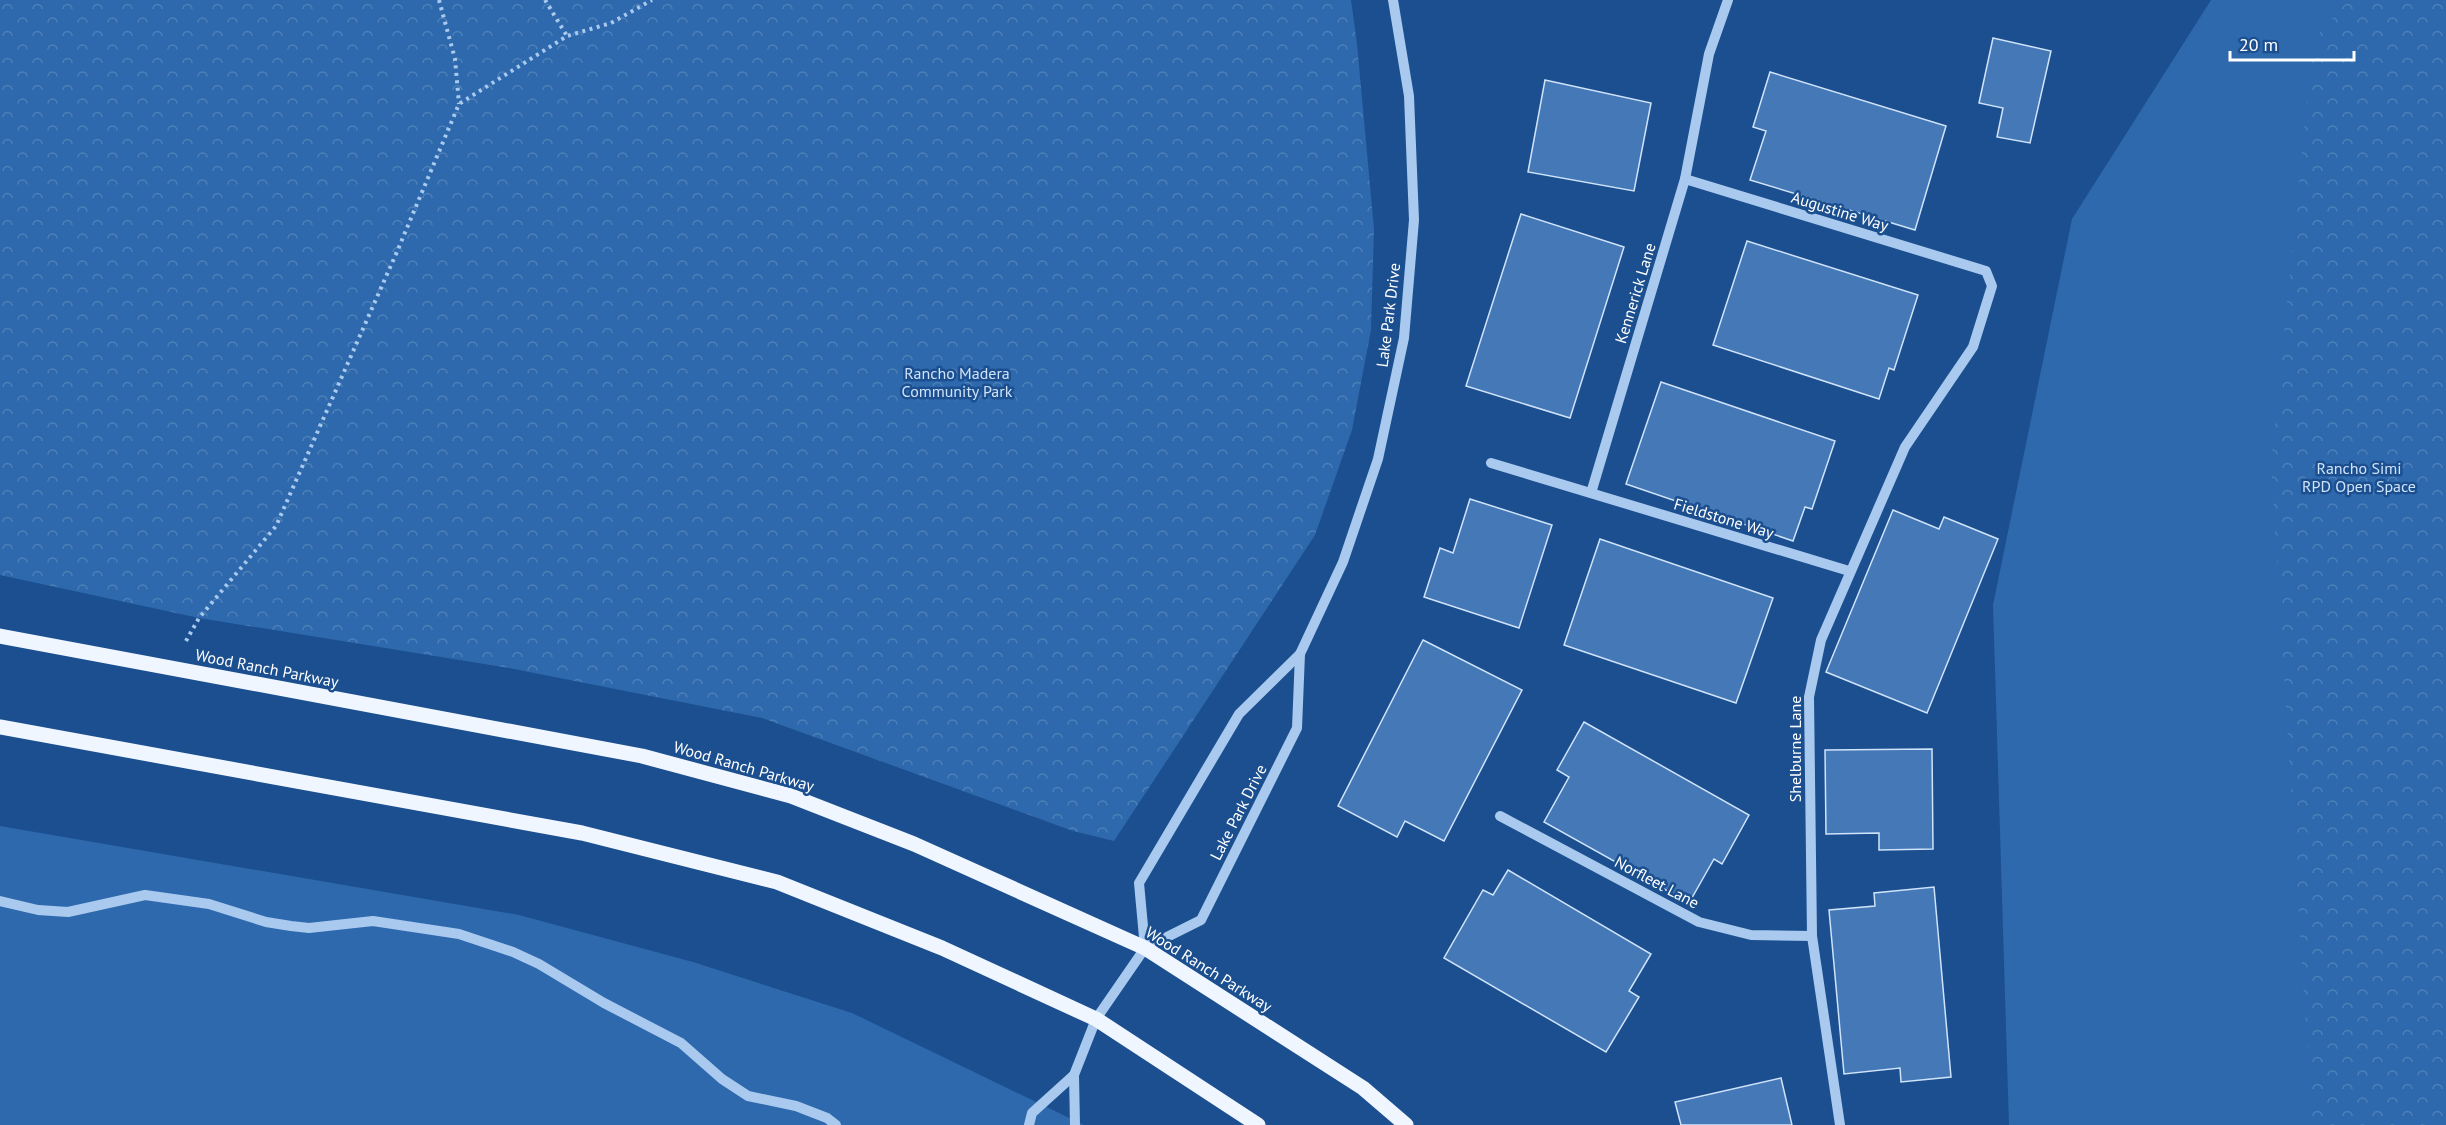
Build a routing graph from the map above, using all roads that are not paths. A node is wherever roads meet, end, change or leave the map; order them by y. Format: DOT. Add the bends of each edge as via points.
graph roads {
  1 [pos="1394,0"];
  2 [pos="1727,0"];
  3 [pos="1684,179"];
  4 [pos="1986,271"];
  5 [pos="1491,464"];
  6 [pos="1591,493"];
  7 [pos="1849,571"];
  8 [pos="0,636"];
  9 [pos="1300,654"];
  10 [pos="0,726"];
  11 [pos="1500,816"];
  12 [pos="0,901"];
  13 [pos="1812,936"];
  14 [pos="1145,948"];
  15 [pos="1096,1018"];
  16 [pos="1074,1075"];
  17 [pos="836,1125"];
  18 [pos="1029,1125"];
  19 [pos="1076,1125"];
  20 [pos="1258,1125"];
  21 [pos="1406,1125"];
  22 [pos="1840,1125"];
  1 -- 9 [label="street, Lake Park Drive" via="1408,96 1414,220 1404,338 1378,459 1343,562"];
  2 -- 3 [label="street, Kennerick Lane" via="1709,54"];
  3 -- 4 [label="street, Augustine Way"];
  3 -- 6 [label="street, Kennerick Lane"];
  4 -- 7 [label="street, Shelburne Lane" via="1992,286 1973,347 1905,447"];
  5 -- 6 [label="street"];
  6 -- 7 [label="street, Fieldstone Way"];
  7 -- 13 [label="street, Shelburne Lane" via="1821,640 1809,697"];
  8 -- 14 [label="main road, Wood Ranch Parkway" via="642,756 791,796 914,844"];
  9 -- 14 [label="street, Lake Park Drive" via="1239,714 1139,883"];
  9 -- 14 [label="street, Lake Park Drive" via="1297,728 1201,920"];
  10 -- 15 [label="main road" via="582,833 777,882 942,948"];
  11 -- 13 [label="street, Norfleet Lane" via="1699,922 1751,935"];
  12 -- 17 [label="street" via="68,912 145,895 209,904 291,926 309,928 373,921 459,934 539,964 674,1039 748,1096 796,1106"];
  13 -- 22 [label="street, Shelburne Lane"];
  14 -- 15 [label="street, Lake Park Drive"];
  14 -- 21 [label="main road, Wood Ranch Parkway" via="1363,1088"];
  15 -- 16 [label="street, Lake Park Drive"];
  15 -- 20 [label="main road"];
  16 -- 18 [label="street" via="1032,1113"];
  16 -- 19 [label="street"];
}
